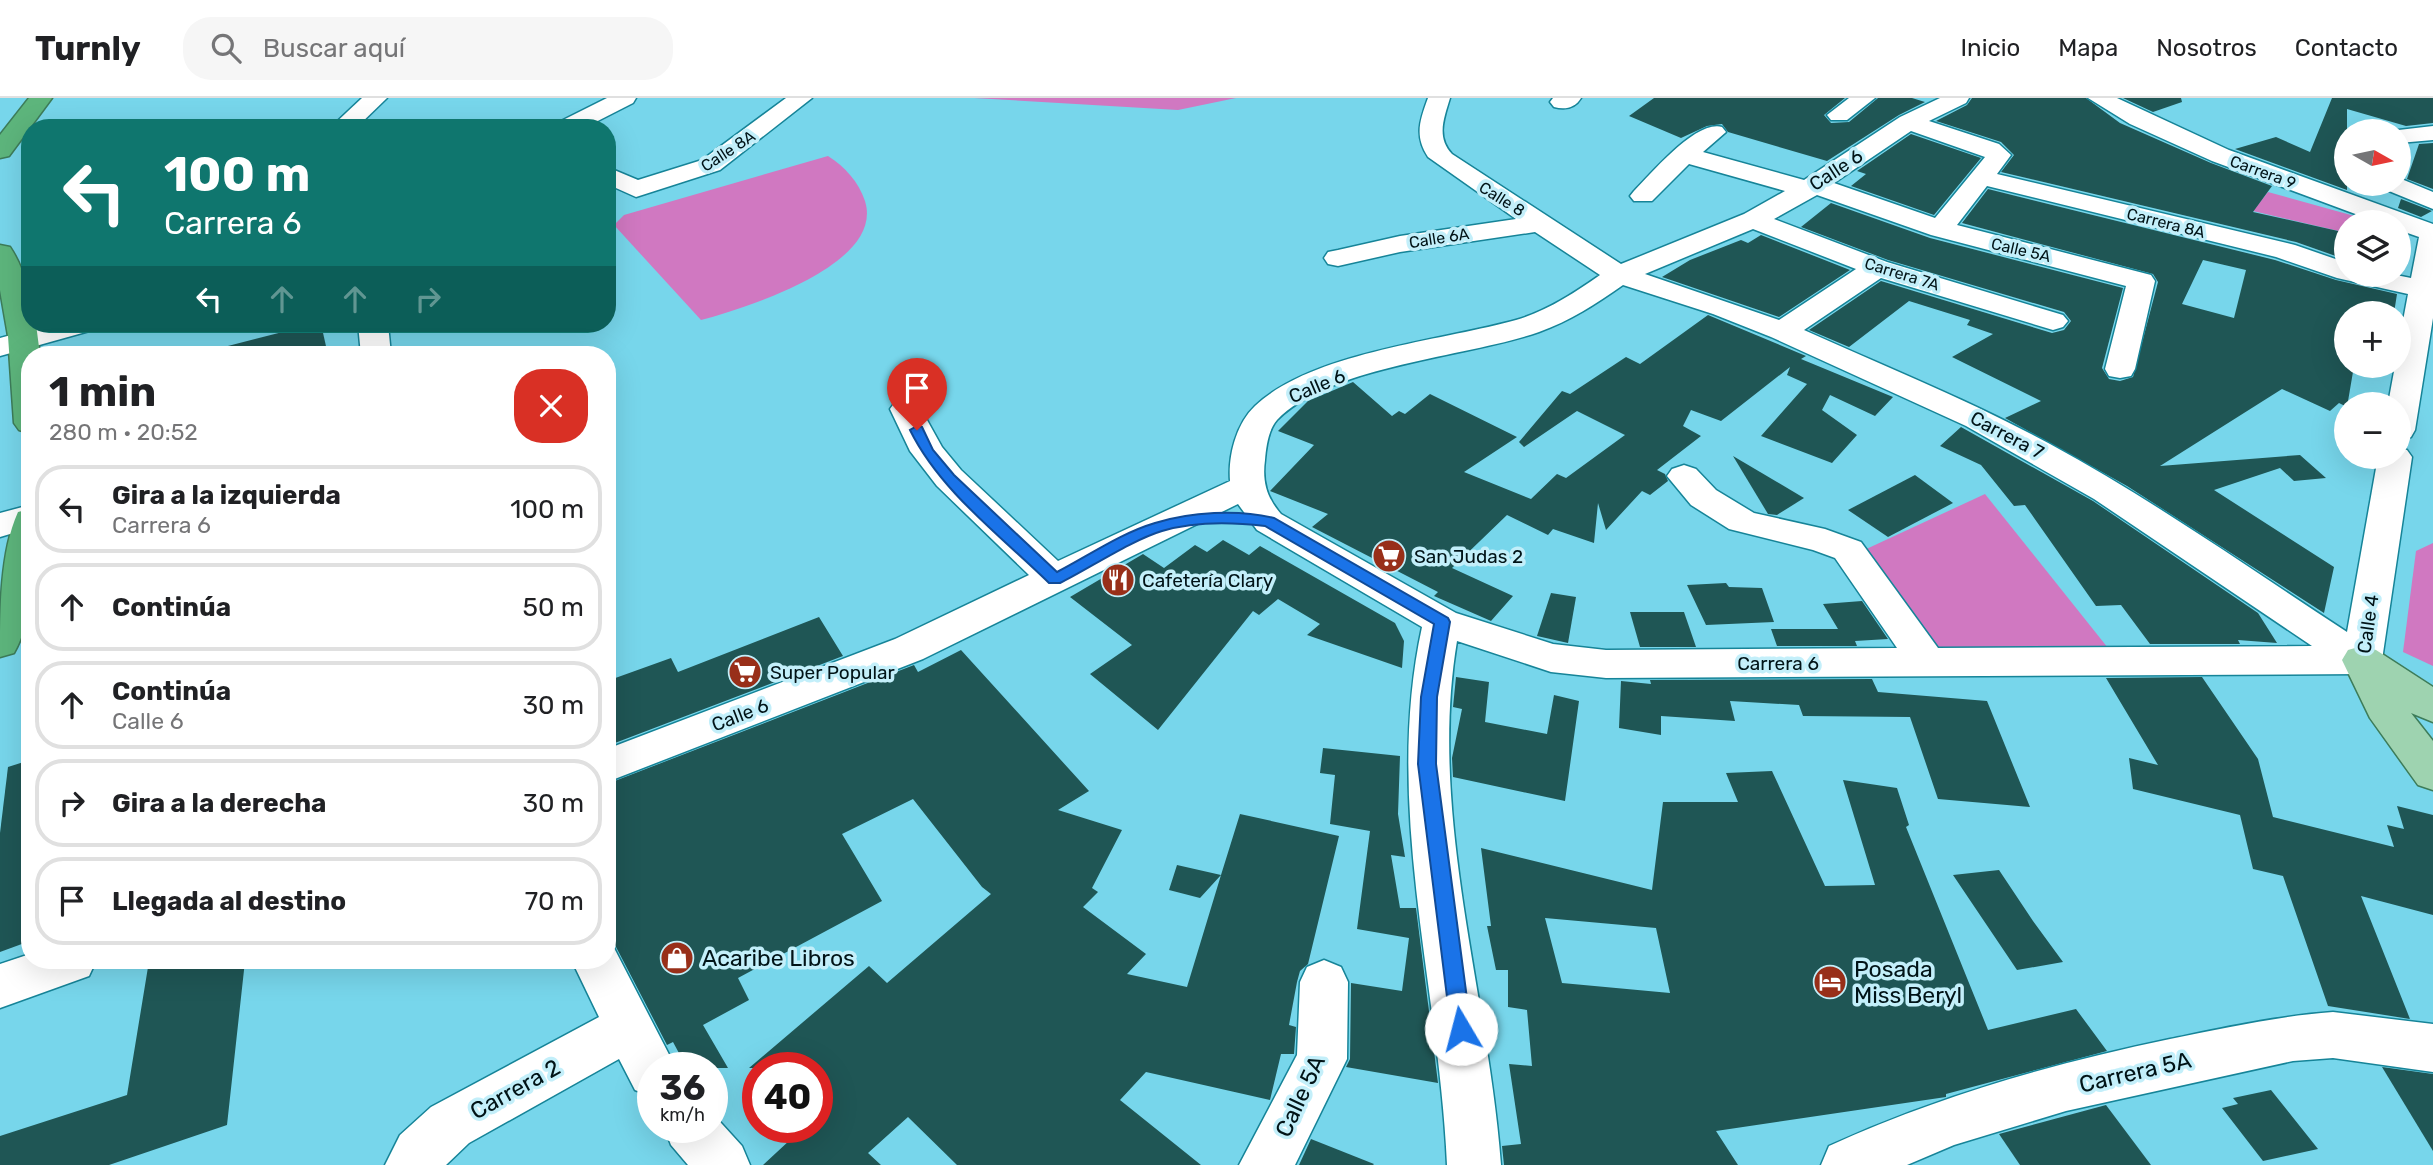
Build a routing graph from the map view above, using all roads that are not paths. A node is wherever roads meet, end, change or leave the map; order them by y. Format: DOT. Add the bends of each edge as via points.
graph roads {
  1 [pos="14,98"];
  2 [pos="41,98"];
  3 [pos="376,98"];
  4 [pos="625,98"];
  5 [pos="801,98"];
  6 [pos="1439,98"];
  7 [pos="1864,98"];
  8 [pos="2099,98"];
  9 [pos="1949,99"];
  10 [pos="1839,115"];
  11 [pos="352,119"];
  12 [pos="583,119"];
  13 [pos="1908,122"];
  14 [pos="1714,131"];
  15 [pos="2433,133"];
  16 [pos="3,134"];
  17 [pos="2412,135"];
  18 [pos="1684,155"];
  19 [pos="1984,178"];
  20 [pos="616,179"];
  21 [pos="1811,187"];
  22 [pos="636,189"];
  23 [pos="2412,192"];
  24 [pos="1643,196"];
  25 [pos="616,197"];
  26 [pos="2433,201"];
  27 [pos="1754,220"];
  28 [pos="1541,223"];
  29 [pos="1940,229"];
  30 [pos="2432,233"];
  31 [pos="2285,251"];
  32 [pos="0,253"];
  33 [pos="2334,253"];
  34 [pos="1338,257"];
  35 [pos="1973,267"];
  36 [pos="1877,268"];
  37 [pos="2334,268"];
  38 [pos="2416,272"];
  39 [pos="1619,275"];
  40 [pos="2053,321"];
  41 [pos="1782,331"];
  42 [pos="51,333"];
  43 [pos="12,344"];
  44 [pos="2120,369"];
  45 [pos="21,384"];
  46 [pos="2403,392"];
  47 [pos="906,409"];
  48 [pos="2393,469"];
  49 [pos="1684,476"];
  50 [pos="1247,486"];
  51 [pos="21,520"];
  52 [pos="1269,522"];
  53 [pos="0,526"];
  54 [pos="1157,527"];
  55 [pos="1055,579"];
  56 [pos="20,604"];
  57 [pos="1442,622"];
  58 [pos="0,643"];
  59 [pos="2362,660"];
  60 [pos="1927,663"];
  61 [pos="2433,681"];
  62 [pos="2433,707"];
  63 [pos="616,763"];
  64 [pos="2433,773"];
  65 [pos="49,969"];
  66 [pos="600,969"];
  67 [pos="1324,982"];
  68 [pos="0,986"];
  69 [pos="629,1027"];
  70 [pos="2433,1048"];
  71 [pos="642,1052"];
  72 [pos="704,1143"];
  73 [pos="1911,1153"];
  74 [pos="412,1165"];
  75 [pos="723,1165"];
  76 [pos="1266,1165"];
  77 [pos="1474,1165"];
  78 [pos="1848,1165"];
  1 -- 16 [label="highway"];
  2 -- 16 [label="highway"];
  3 -- 11 [label="street"];
  4 -- 12 [label="street"];
  5 -- 22 [label="street, Calle 8A" via="711,165"];
  6 -- 28 [label="street, Calle 8" via="1428,136 1433,149 1463,175"];
  7 -- 10 [label="street"];
  8 -- 30 [label="street, Carrera 9" via="2179,139"];
  9 -- 13 [label="street, Calle 6"];
  13 -- 19 [label="street" via="1998,153"];
  13 -- 21 [label="street, Calle 6"];
  14 -- 18 [label="street"];
  15 -- 17 [label="street"];
  18 -- 21 [label="street, Calle 5A"];
  18 -- 24 [label="street"];
  19 -- 29 [label="street"];
  19 -- 31 [label="street, Carrera 8A"];
  20 -- 22 [label="street"];
  21 -- 27 [label="street, Calle 6"];
  21 -- 29 [label="street, Calle 5A"];
  22 -- 25 [label="street, Calle 8A"];
  23 -- 26 [label="street"];
  27 -- 36 [label="street, Carrera 7A"];
  27 -- 39 [label="street, Calle 6"];
  28 -- 34 [label="street, Calle 6A"];
  28 -- 39 [label="street, Calle 8"];
  29 -- 35 [label="street, Calle 5A"];
  30 -- 38 [label="street"];
  31 -- 33 [label="street"];
  31 -- 37 [label="street, Carrera 8A"];
  32 -- 43 [label="highway" via="13,286"];
  35 -- 36 [label="street, Carrera 7A"];
  35 -- 40 [label="street, Carrera 7A"];
  35 -- 44 [label="street, Calle 5A" via="2141,281"];
  36 -- 41 [label="street"];
  38 -- 46 [label="street"];
  39 -- 41 [label="street, Carrera 7" via="1723,307"];
  39 -- 50 [label="street, Calle 6" via="1578,304 1546,319 1335,375 1287,396 1264,416 1251,443"];
  41 -- 59 [label="street, Carrera 7" via="1978,419 2038,451"];
  42 -- 43 [label="street"];
  43 -- 45 [label="highway"];
  47 -- 55 [label="street" via="927,451 949,478"];
  48 -- 59 [label="street, Calle 4"];
  49 -- 60 [label="street" via="1713,506 1743,523 1832,542 1847,550"];
  50 -- 52 [label="street, Carrera 6"];
  50 -- 54 [label="street, Calle 6"];
  51 -- 53 [label="street"];
  52 -- 54 [label="street" via="1212,519"];
  52 -- 57 [label="street, Carrera 6"];
  54 -- 55 [label="street, Calle 6"];
  55 -- 63 [label="street, Calle 6" via="899,653"];
  56 -- 58 [label="highway"];
  57 -- 60 [label="street, Carrera 6" via="1551,658 1606,664"];
  57 -- 77 [label="street" via="1429,697 1427,764"];
  59 -- 60 [label="street, Carrera 6"];
  59 -- 61 [label="main road, Carrera 6"];
  59 -- 62 [label="main road"];
  59 -- 64 [label="main road, Calle 4" via="2384,706"];
  65 -- 68 [label="street"];
  66 -- 69 [label="street"];
  67 -- 76 [label="street, Calle 5A" via="1322,1059"];
  69 -- 71 [label="street"];
  69 -- 74 [label="street, Carrera 2" via="450,1125"];
  70 -- 73 [label="street, Carrera 5A" via="2333,1035 2293,1038 2032,1096"];
  72 -- 75 [label="street"];
  73 -- 78 [label="street, Carrera 5A"];
}
